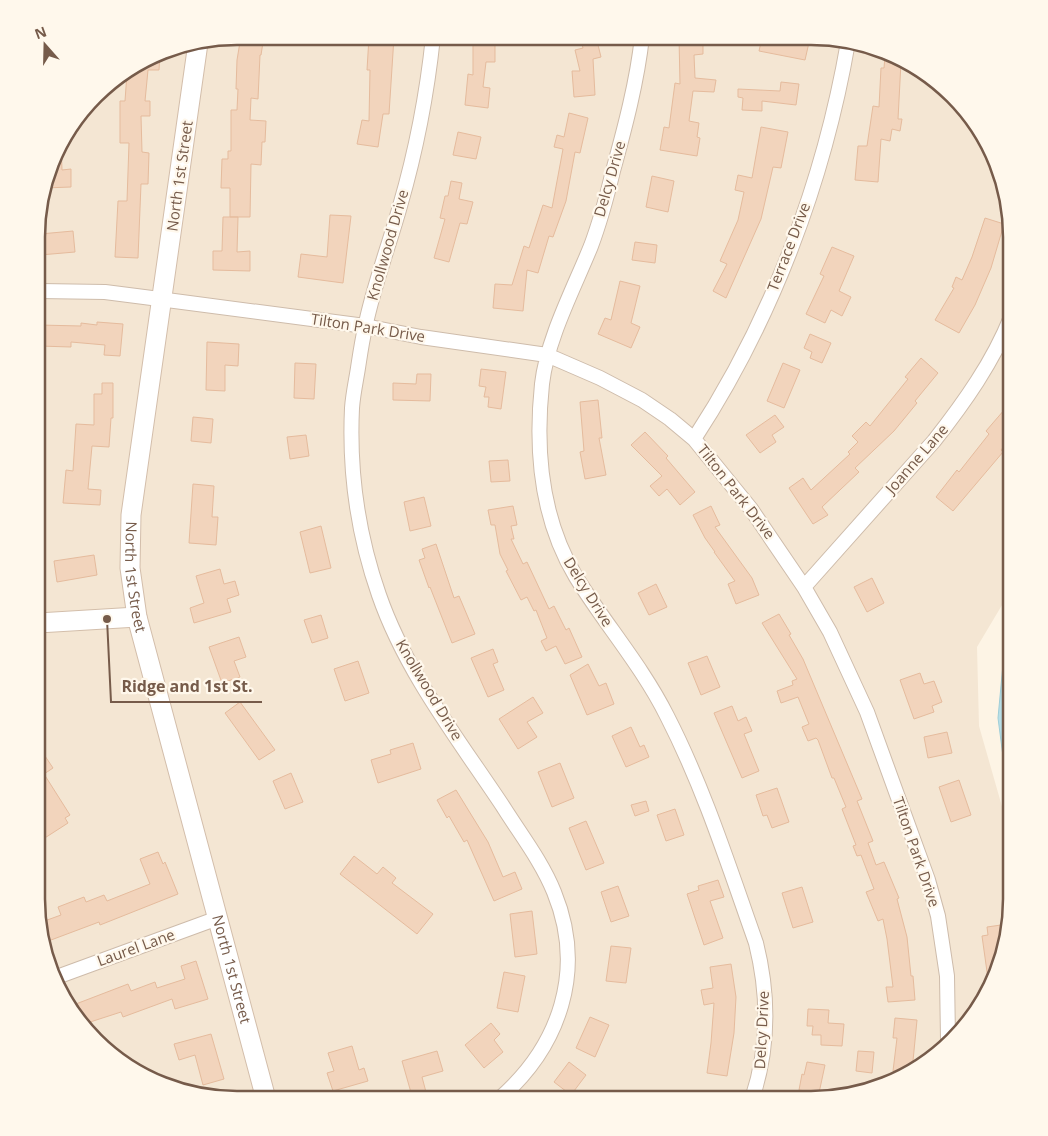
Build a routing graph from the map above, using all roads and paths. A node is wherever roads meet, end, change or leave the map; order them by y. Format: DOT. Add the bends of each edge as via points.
graph roads {
  1 [pos="432,45"];
  2 [pos="640,45"];
  3 [pos="197,49"];
  4 [pos="847,49"];
  5 [pos="45,291"];
  6 [pos="163,300"];
  7 [pos="365,326"];
  8 [pos="1003,333"];
  9 [pos="547,355"];
  10 [pos="694,439"];
  11 [pos="804,587"];
  12 [pos="137,618"];
  13 [pos="45,623"];
  14 [pos="218,918"];
  15 [pos="61,975"];
  16 [pos="948,1034"];
  17 [pos="264,1091"];
  18 [pos="509,1091"];
  19 [pos="755,1091"];
  1 -- 7 [label="street, Knollwood Drive" via="414,153"];
  2 -- 9 [label="street, Delcy Drive" via="624,130 592,243"];
  3 -- 6 [label="street, North 1st Street"];
  4 -- 10 [label="street, Terrace Drive" via="834,114 802,218 777,284 718,402"];
  5 -- 6 [label="street, Tilton Park Drive" via="106,292"];
  6 -- 7 [label="street, Tilton Park Drive"];
  6 -- 12 [label="street, North 1st Street" via="131,515 130,568"];
  7 -- 9 [label="street, Tilton Park Drive"];
  7 -- 18 [label="street, Knollwood Drive" via="352,406 352,457 357,508 378,593 413,670 520,831 546,876 563,922 568,958 562,1004 555,1026 528,1071"];
  8 -- 11 [label="street, Joanne Lane" via="986,367 954,416"];
  9 -- 10 [label="street, Tilton Park Drive" via="642,400"];
  9 -- 19 [label="street, Delcy Drive" via="539,421 539,452 554,528 574,574 656,694 668,718 702,792 756,943 766,1002 763,1058"];
  10 -- 11 [label="street, Tilton Park Drive" via="751,509"];
  11 -- 16 [label="street, Tilton Park Drive" via="830,632 867,712 928,880 941,931"];
  12 -- 13 [label="street"];
  12 -- 14 [label="street, North 1st Street"];
  14 -- 15 [label="street, Laurel Lane"];
  14 -- 17 [label="street, North 1st Street"];
}
